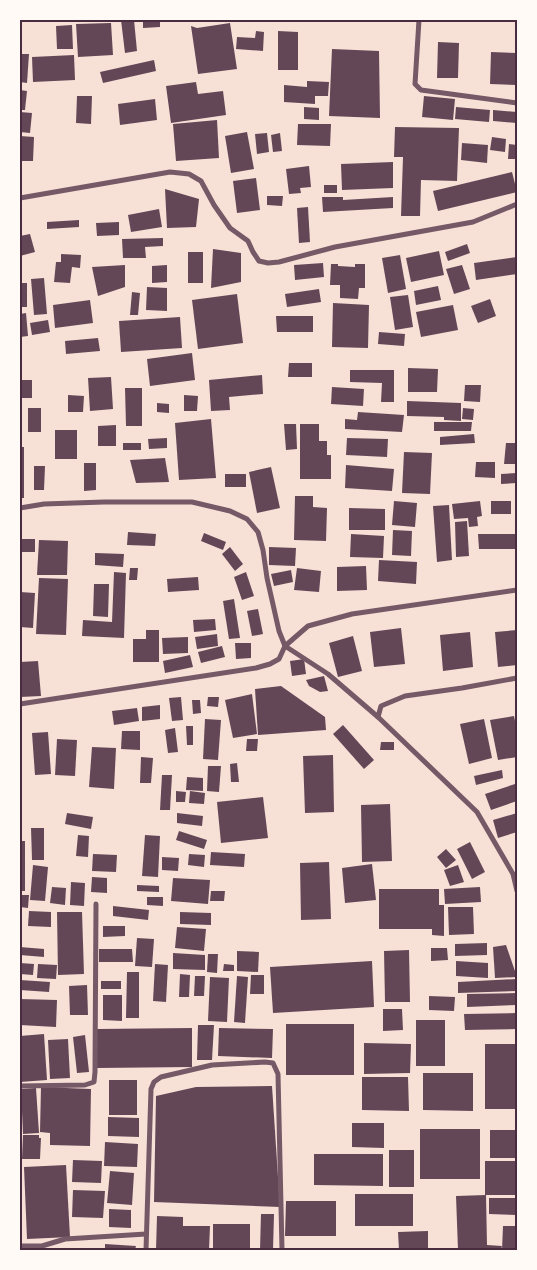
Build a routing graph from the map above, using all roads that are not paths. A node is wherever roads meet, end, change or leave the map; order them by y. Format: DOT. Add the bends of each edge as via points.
graph roads {
  1 [pos="419,20"];
  2 [pos="517,103"];
  3 [pos="20,198"];
  4 [pos="517,204"];
  5 [pos="20,508"];
  6 [pos="517,590"];
  7 [pos="285,646"];
  8 [pos="517,678"];
  9 [pos="20,704"];
  10 [pos="378,717"];
  11 [pos="517,892"];
  12 [pos="96,904"];
  13 [pos="20,1086"];
  14 [pos="146,1234"];
  15 [pos="20,1246"];
  16 [pos="146,1250"];
  17 [pos="282,1250"];
  1 -- 2 [label="street" via="416,84 420,90"];
  3 -- 4 [label="street" via="170,172 189,174 201,181 230,228 248,241 259,260 268,263 335,247 474,222"];
  5 -- 7 [label="street" via="44,504 192,502 230,511 247,519 258,532"];
  6 -- 7 [label="street" via="352,614 308,626"];
  7 -- 9 [label="street" via="279,659 256,668"];
  7 -- 10 [label="street" via="328,674"];
  8 -- 10 [label="street" via="405,696 381,706"];
  10 -- 11 [label="street" via="477,812 513,874"];
  12 -- 13 [label="street" via="94,1082 85,1085"];
  14 -- 15 [label="street" via="65,1239 42,1246"];
  14 -- 16 [label="street"];
  14 -- 17 [label="street" via="151,1089 154,1082 161,1077 212,1065 265,1062 273,1063 278,1074"];
}
